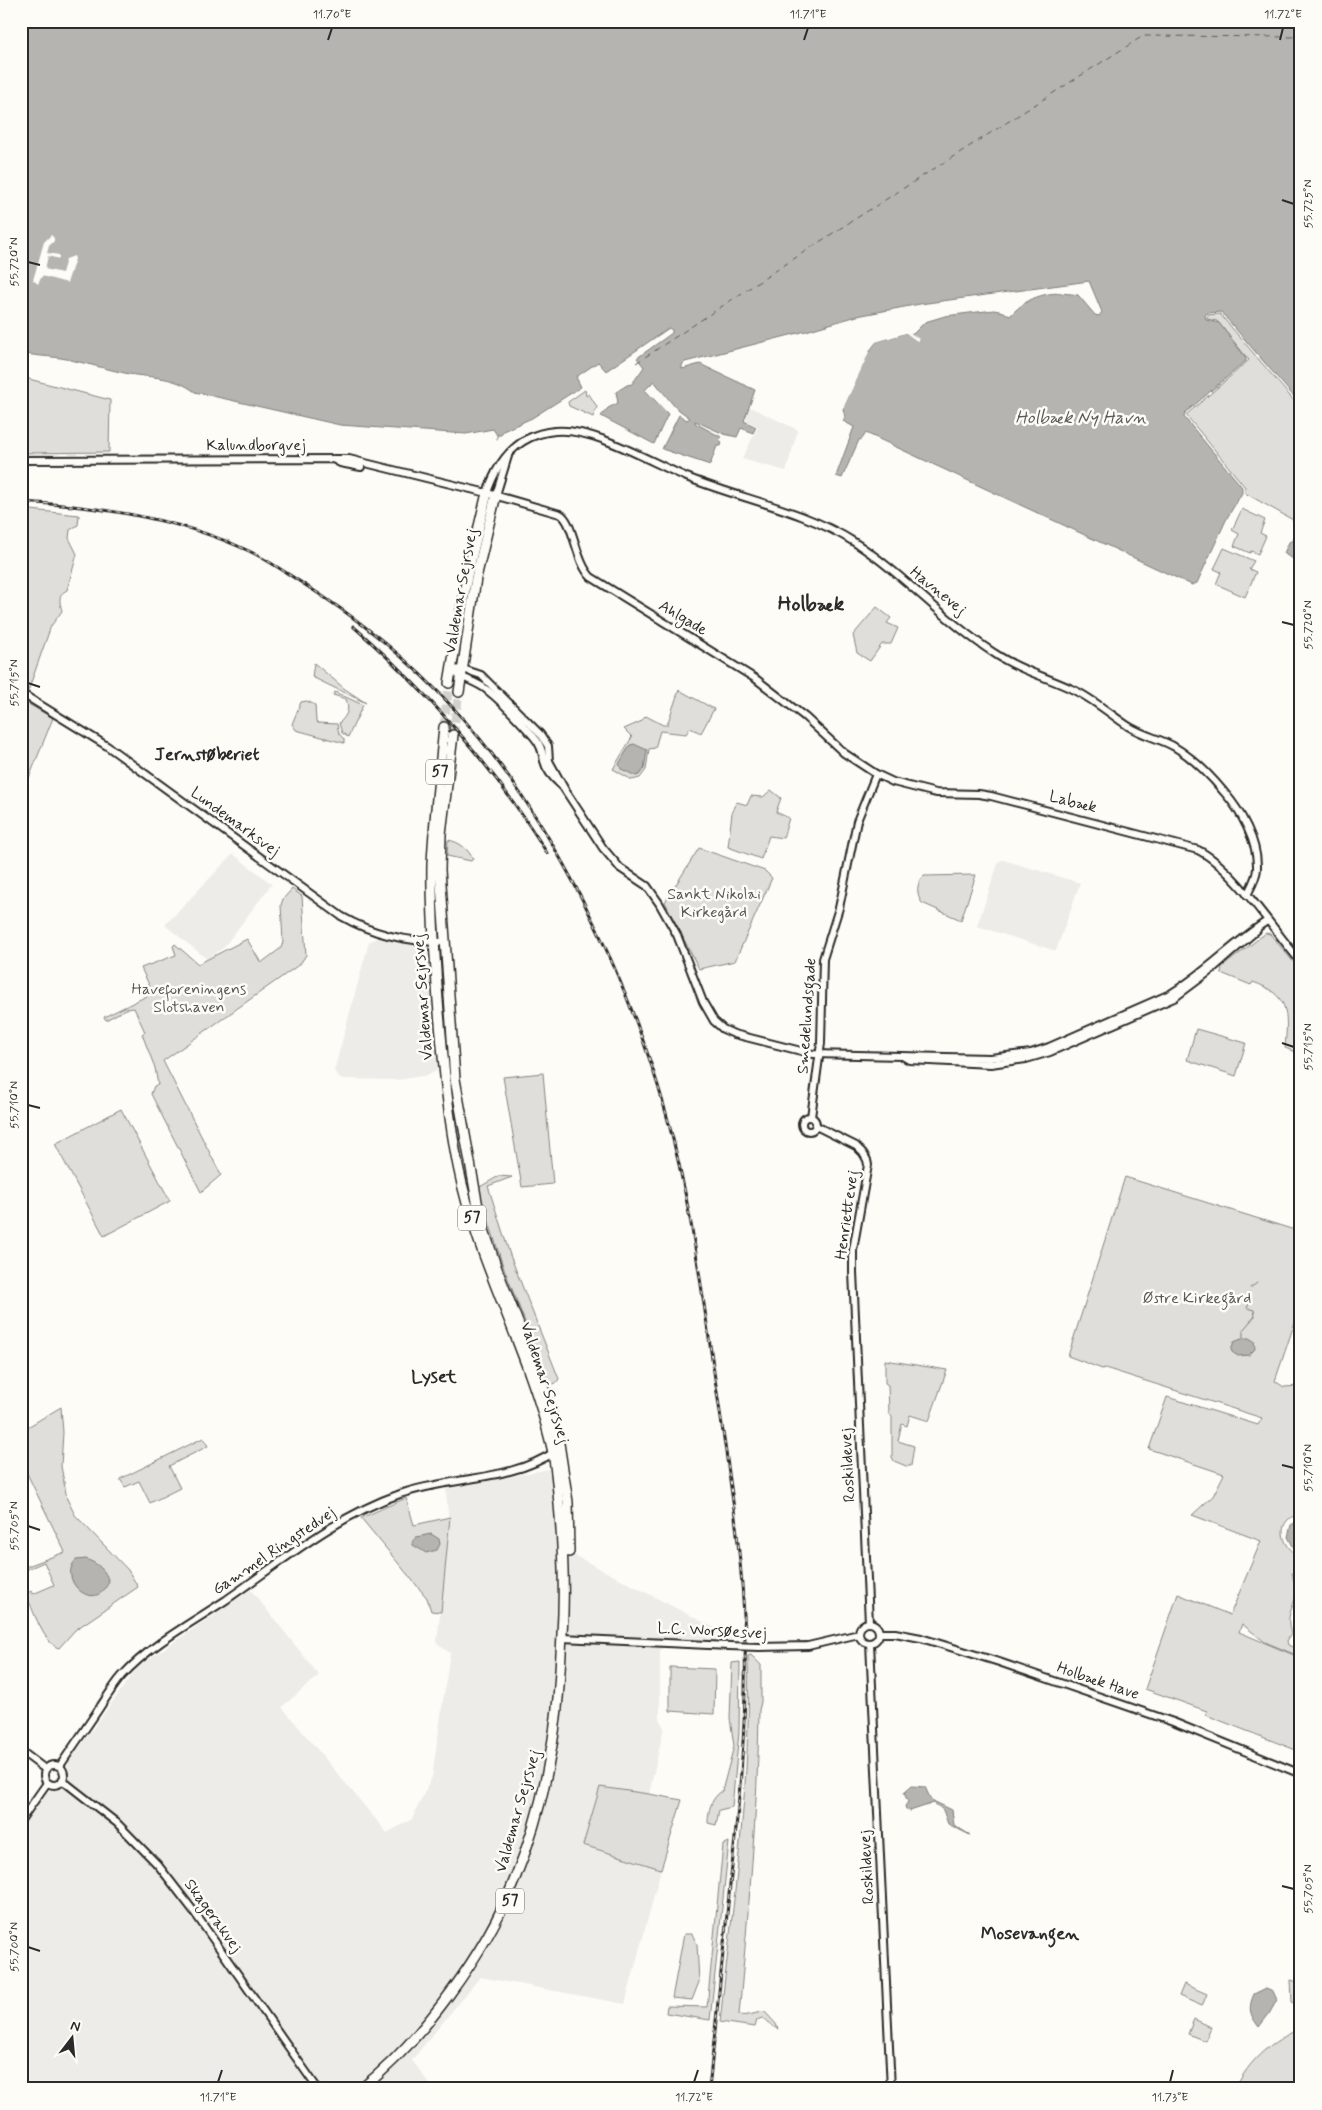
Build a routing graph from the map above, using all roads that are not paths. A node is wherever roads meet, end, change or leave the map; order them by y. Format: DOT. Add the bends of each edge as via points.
graph roads {
  1 [pos="332,458"];
  2 [pos="21,460"];
  3 [pos="361,467"];
  4 [pos="491,494"];
  5 [pos="462,669"];
  6 [pos="451,670"];
  7 [pos="461,678"];
  8 [pos="449,683"];
  9 [pos="459,692"];
  10 [pos="21,693"];
  11 [pos="444,727"];
  12 [pos="453,735"];
  13 [pos="876,774"];
  14 [pos="565,789"];
  15 [pos="1247,895"];
  16 [pos="1267,921"];
  17 [pos="434,942"];
  18 [pos="444,942"];
  19 [pos="1301,962"];
  20 [pos="820,1054"];
  21 [pos="811,1117"];
  22 [pos="816,1126"];
  23 [pos="854,1306"];
  24 [pos="557,1450"];
  25 [pos="869,1622"];
  26 [pos="880,1633"];
  27 [pos="859,1634"];
  28 [pos="564,1638"];
  29 [pos="870,1643"];
  30 [pos="21,1752"];
  31 [pos="60,1766"];
  32 [pos="45,1769"];
  33 [pos="1301,1774"];
  34 [pos="62,1780"];
  35 [pos="47,1783"];
  36 [pos="21,1820"];
  37 [pos="318,2089"];
  38 [pos="361,2089"];
  39 [pos="366,2089"];
  40 [pos="891,2089"];
  1 -- 2 [label="street, Kalundborgvej"];
  1 -- 3 [label="street"];
  1 -- 4 [label="street, Kalundborgvej" via="364,461"];
  4 -- 5 [label="main road, Valdemar Sejrsvej"];
  4 -- 6 [label="main road, Valdemar Sejrsvej" via="467,576"];
  4 -- 13 [label="street, Ahlgade" via="563,516 580,562 591,576 756,679 844,753"];
  4 -- 15 [label="street, Havnevej" via="498,466 521,443 541,433 577,431 695,480 794,514 851,540 994,653 1017,667 1075,690 1129,726 1191,758 1225,793 1244,822 1257,869"];
  5 -- 6 [label="street"];
  5 -- 7 [label="main road, Valdemar Sejrsvej"];
  5 -- 14 [label="street" via="484,677 540,734 548,746 549,761"];
  6 -- 7 [label="street"];
  6 -- 8 [label="main road, Valdemar Sejrsvej"];
  7 -- 9 [label="main road, Valdemar Sejrsvej"];
  7 -- 14 [label="street" via="488,690 533,736 543,751 549,770"];
  10 -- 17 [label="street, Lundemarksvej" via="96,738 341,916 381,933"];
  11 -- 17 [label="main road, Valdemar Sejrsvej / 57" via="432,862"];
  12 -- 18 [label="main road, Valdemar Sejrsvej / 57" via="441,843 440,893"];
  13 -- 15 [label="street, Labæk" via="936,793 985,794 1192,848 1217,863"];
  13 -- 20 [label="street, Smedelundsgade" via="857,821 840,908 822,959"];
  14 -- 20 [label="street" via="614,862 654,895 677,935 714,1022 726,1031"];
  15 -- 16 [label="street, Labæk"];
  16 -- 19 [label="street, Labæk"];
  16 -- 20 [label="street" via="1189,988 1065,1047 1026,1059 969,1064 904,1057"];
  17 -- 18 [label="street, Lundemarksvej"];
  17 -- 24 [label="main road, Valdemar Sejrsvej / 57" via="445,1081 459,1171 472,1220"];
  18 -- 24 [label="main road, Valdemar Sejrsvej / 57" via="455,1079 479,1213 497,1269 546,1394"];
  20 -- 21 [label="street, Smedelundsgade"];
  21 -- 22 [label="street"];
  21 -- 22 [label="street" via="804,1120 804,1128 812,1131"];
  22 -- 23 [label="street, Henriettevej" via="861,1150 868,1165 853,1253"];
  23 -- 25 [label="street, Roskildevej"];
  24 -- 28 [label="main road, Valdemar Sejrsvej / 57" via="564,1562"];
  24 -- 31 [label="street, Gammel Ringstedvej" via="508,1472 402,1493 359,1510 133,1665"];
  25 -- 26 [label="street" via="877,1626"];
  25 -- 27 [label="street" via="861,1627"];
  26 -- 29 [label="street" via="877,1640"];
  26 -- 33 [label="street, Holbæk Have" via="921,1638 999,1662 1173,1722"];
  27 -- 28 [label="street, L.C. Worsøesvej, bridge" via="808,1646 759,1647"];
  27 -- 29 [label="street" via="864,1642"];
  28 -- 38 [label="main road, Valdemar Sejrsvej / 57" via="550,1756 542,1794 514,1883 462,1976 407,2046"];
  28 -- 39 [label="main road, Valdemar Sejrsvej / 57" via="554,1757 535,1838 518,1885 466,1980 411,2048"];
  29 -- 40 [label="street, Roskildevej"];
  30 -- 32 [label="street"];
  31 -- 32 [label="street" via="52,1764"];
  31 -- 34 [label="street" via="64,1773"];
  32 -- 35 [label="street" via="43,1776"];
  34 -- 35 [label="street" via="55,1785"];
  34 -- 37 [label="street, Skagerakvej" via="117,1823 158,1865"];
  35 -- 36 [label="street"];
}
